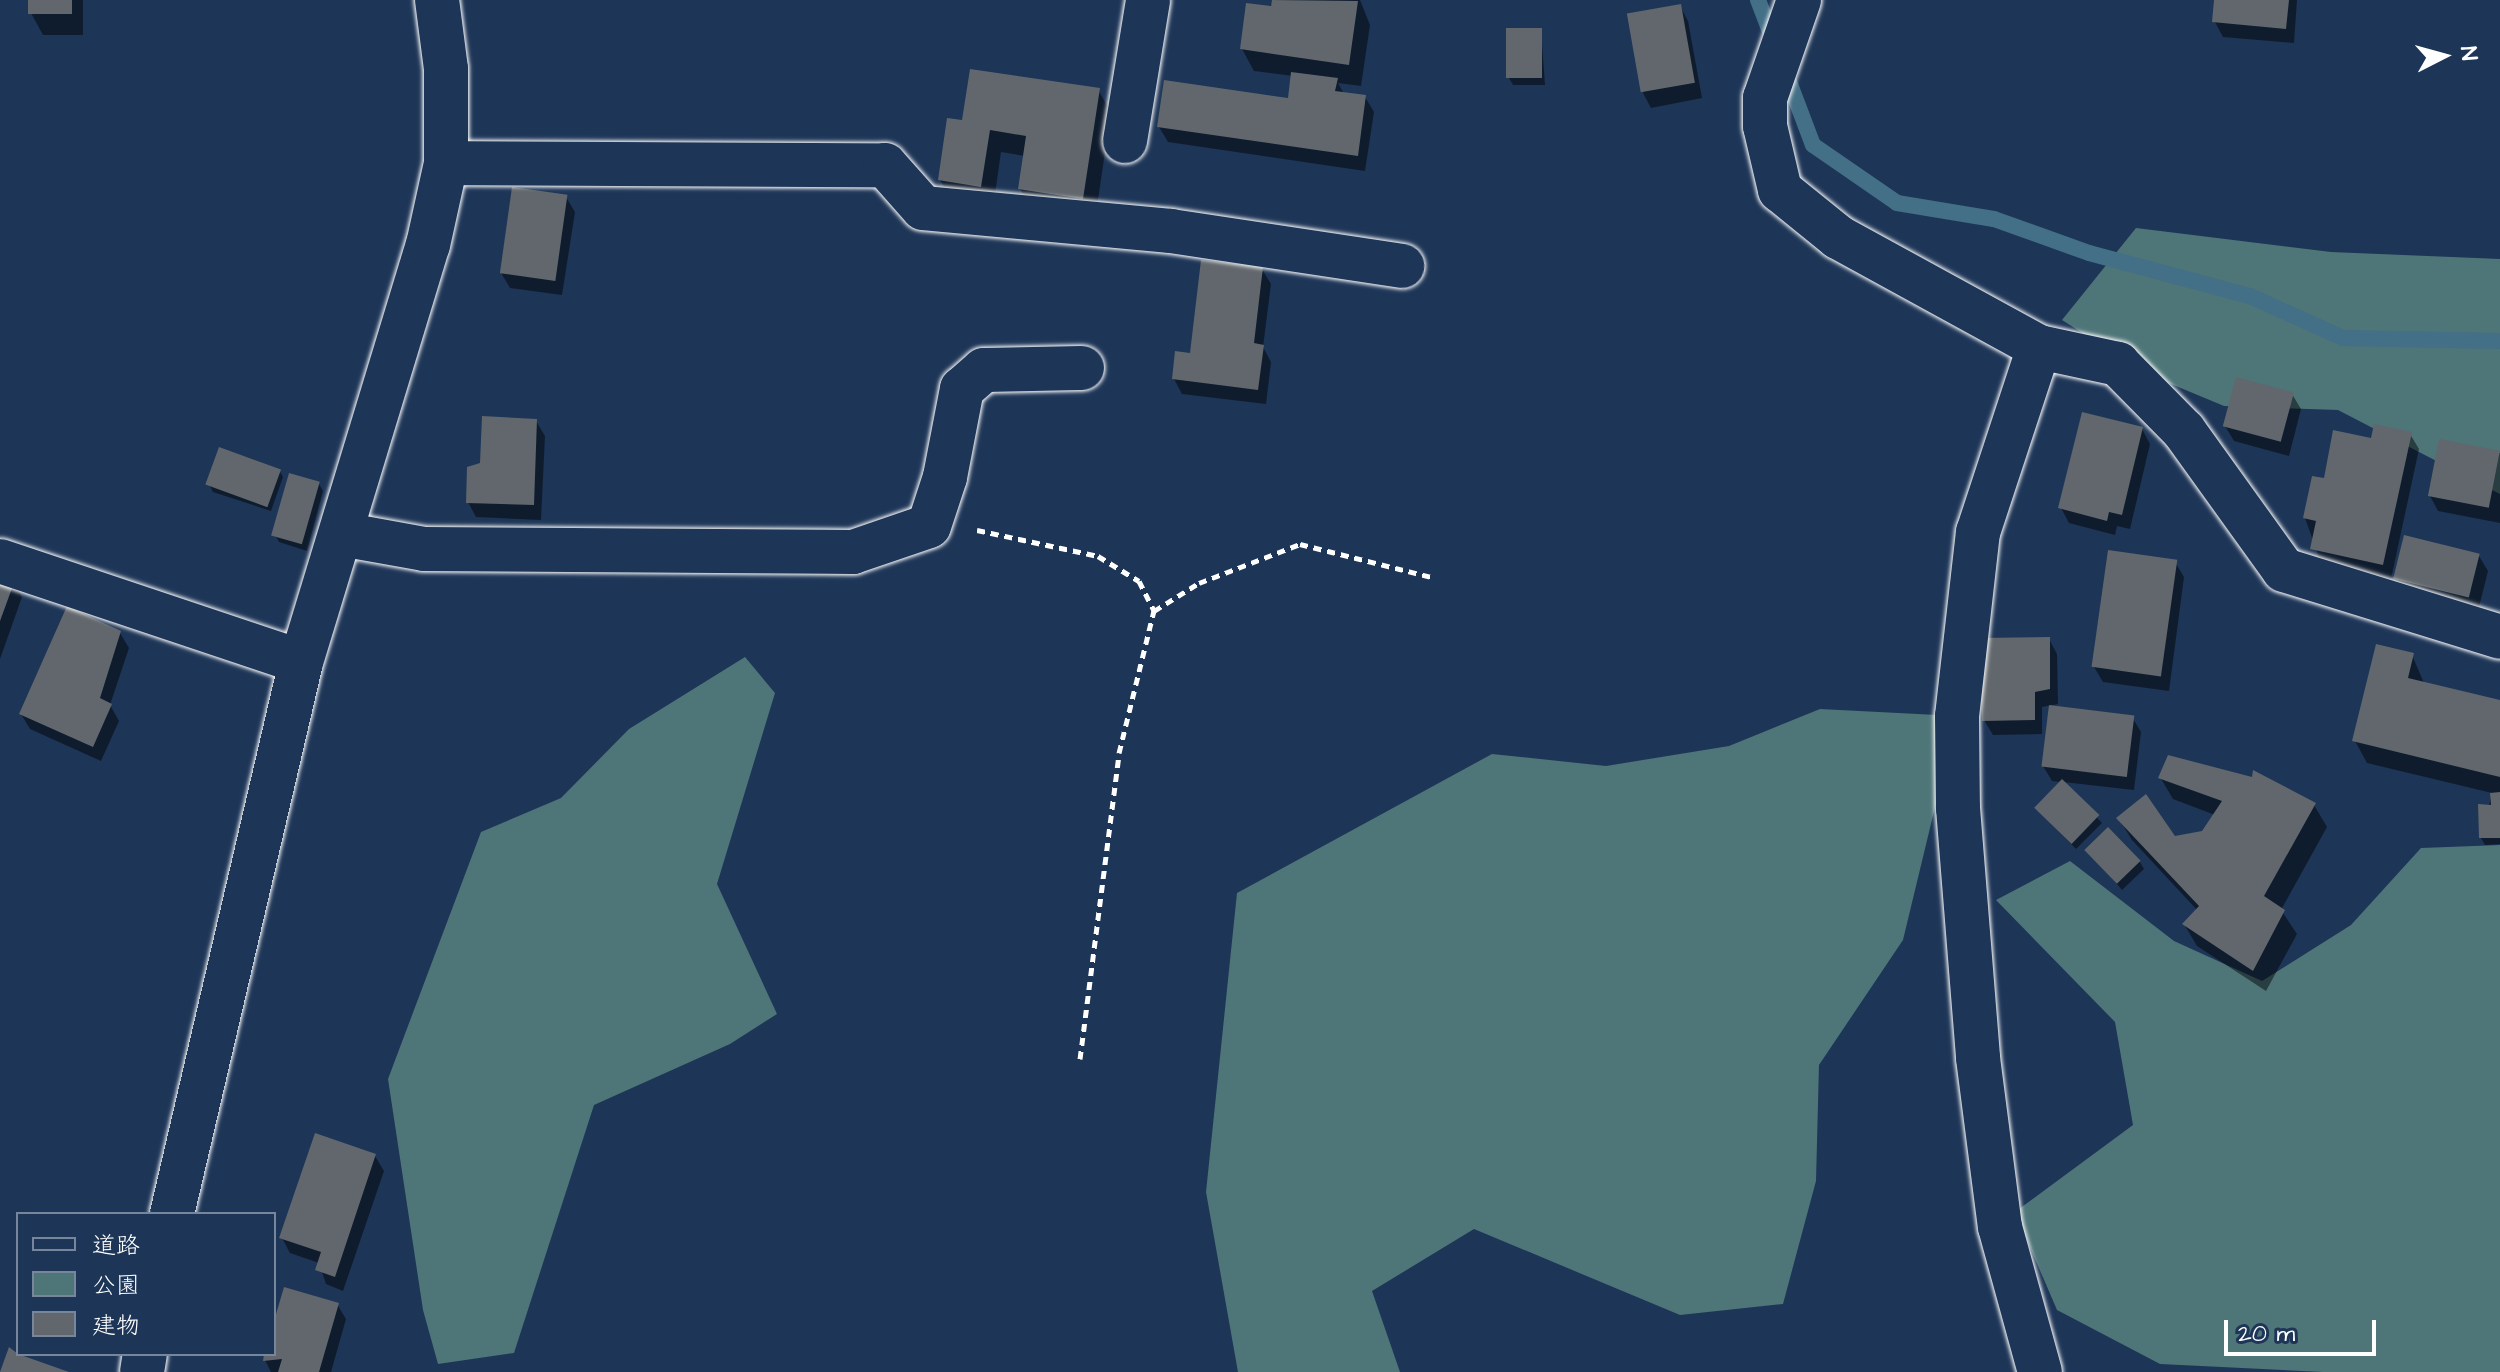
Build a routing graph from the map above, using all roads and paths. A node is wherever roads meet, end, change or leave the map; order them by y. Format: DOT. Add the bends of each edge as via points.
graph roads {
  1 [pos="437,0"];
  2 [pos="1148,0"];
  3 [pos="1797,12"];
  4 [pos="1125,141"];
  5 [pos="446,163"];
  6 [pos="1402,266"];
  7 [pos="2039,347"];
  8 [pos="1082,368"];
  9 [pos="929,526"];
  10 [pos="341,534"];
  11 [pos="0,561"];
  12 [pos="1431,577"];
  13 [pos="1154,611"];
  14 [pos="2500,637"];
  15 [pos="301,662"];
  16 [pos="1080,1059"];
  17 [pos="172,1212"];
  18 [pos="2040,1372"];
  1 -- 5 [label="street" via="446,69"];
  2 -- 4 [label="street"];
  3 -- 7 [label="street" via="1765,98 1765,126 1780,190 1838,237"];
  5 -- 6 [label="street" via="885,165 923,208 1171,231"];
  5 -- 10 [label="street" via="428,245"];
  7 -- 14 [label="street" via="2118,364 2184,431 2284,570"];
  7 -- 18 [label="street" via="1978,532 1957,747 1978,1058 2000,1227"];
  8 -- 9 [label="street" via="984,370 962,389 945,477"];
  9 -- 10 [label="street" via="853,552 424,549"];
  9 -- 13 [label="path" via="996,532 1098,556 1139,581"];
  10 -- 15 [label="street"];
  11 -- 15 [label="street"];
  12 -- 13 [label="path" via="1300,544 1199,583"];
  13 -- 16 [label="path" via="1119,753"];
  15 -- 17 [label="street"];
}
